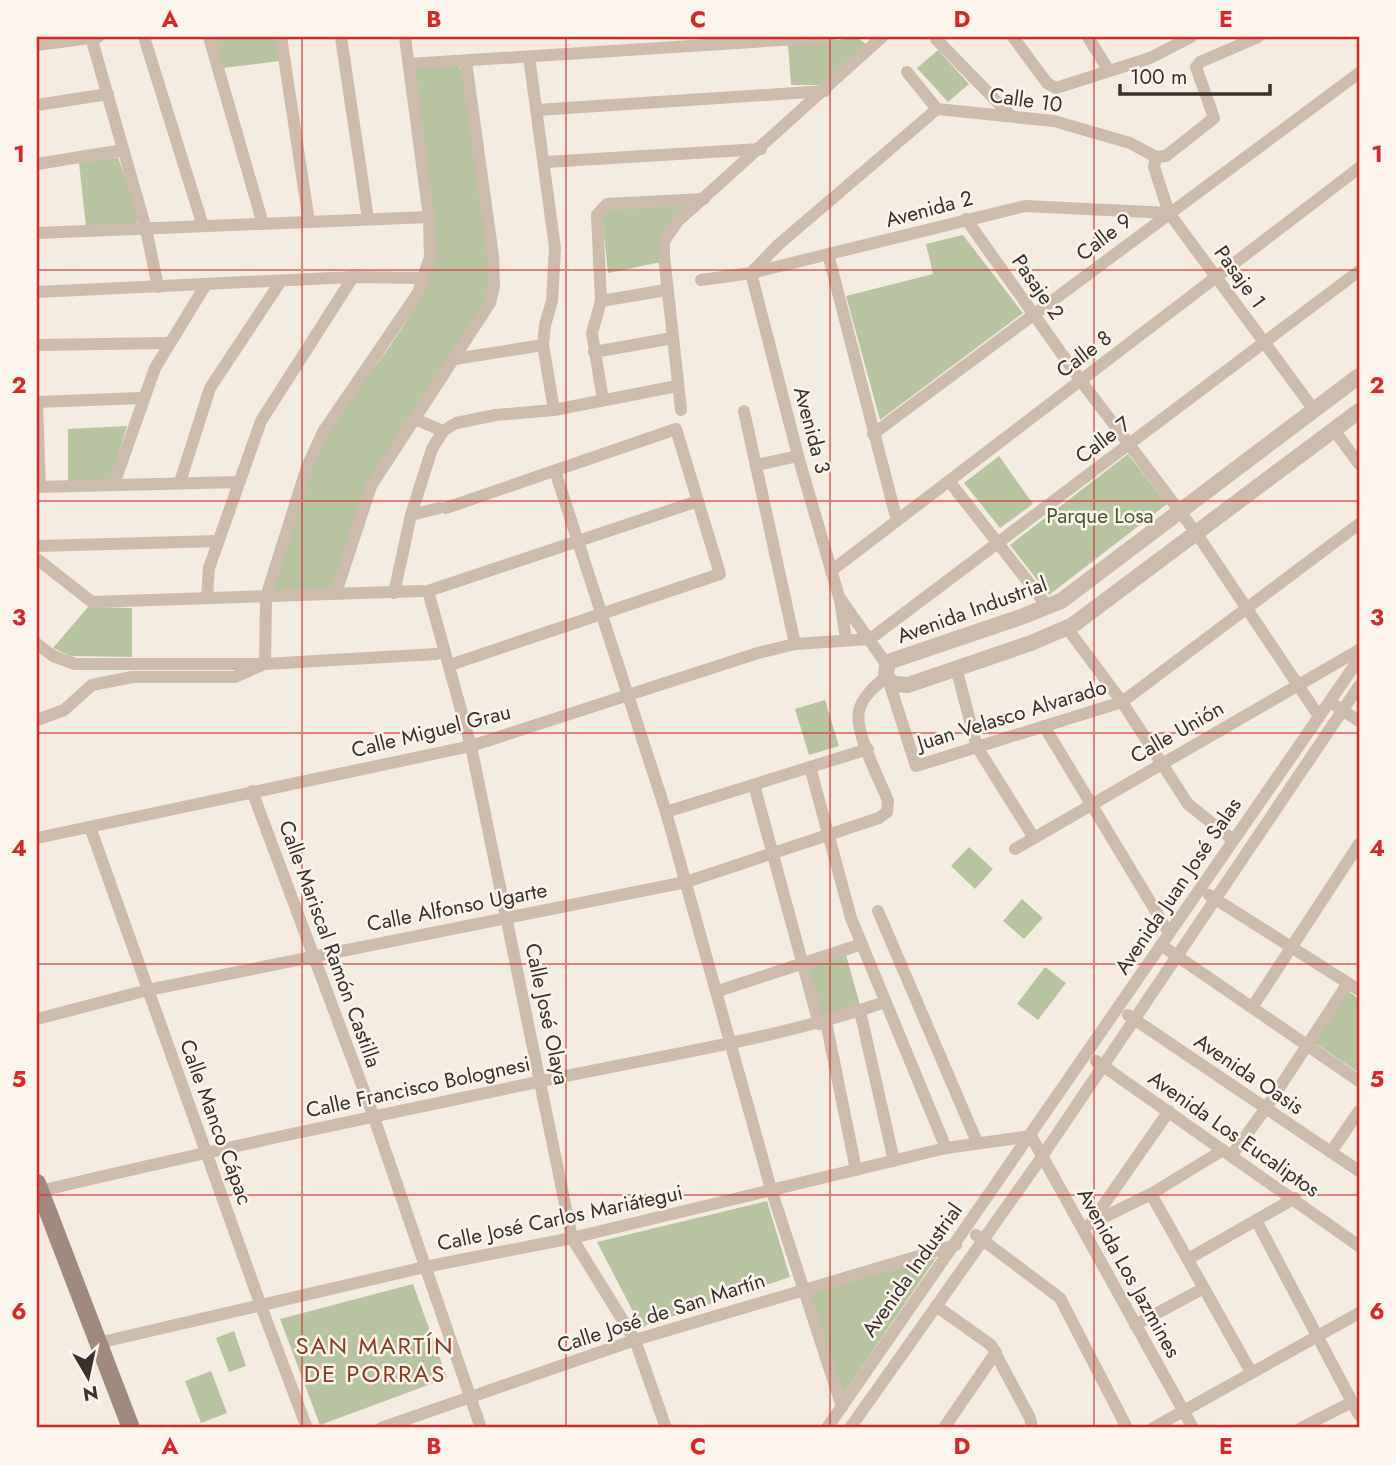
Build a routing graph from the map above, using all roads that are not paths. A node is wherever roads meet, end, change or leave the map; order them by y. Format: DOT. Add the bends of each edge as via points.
graph roads {
  1 [pos="91,37"];
  2 [pos="98,37"];
  3 [pos="144,37"];
  4 [pos="209,37"];
  5 [pos="281,37"];
  6 [pos="341,37"];
  7 [pos="405,37"];
  8 [pos="830,37"];
  9 [pos="882,37"];
  10 [pos="1013,37"];
  11 [pos="1088,37"];
  12 [pos="1191,37"];
  13 [pos="1258,37"];
  14 [pos="936,39"];
  15 [pos="658,41"];
  16 [pos="37,45"];
  17 [pos="529,57"];
  18 [pos="466,62"];
  19 [pos="409,64"];
  20 [pos="1109,71"];
  21 [pos="907,72"];
  22 [pos="1359,73"];
  23 [pos="825,91"];
  24 [pos="108,94"];
  25 [pos="37,105"];
  26 [pos="937,109"];
  27 [pos="537,110"];
  28 [pos="1011,116"];
  29 [pos="761,149"];
  30 [pos="123,150"];
  31 [pos="1156,157"];
  32 [pos="545,162"];
  33 [pos="37,164"];
  34 [pos="1357,174"];
  35 [pos="704,199"];
  36 [pos="1169,213"];
  37 [pos="429,217"];
  38 [pos="368,219"];
  39 [pos="966,219"];
  40 [pos="309,222"];
  41 [pos="263,224"];
  42 [pos="203,226"];
  43 [pos="146,229"];
  44 [pos="37,233"];
  45 [pos="828,254"];
  46 [pos="1359,271"];
  47 [pos="751,273"];
  48 [pos="353,277"];
  49 [pos="424,278"];
  50 [pos="1216,278"];
  51 [pos="281,281"];
  52 [pos="701,281"];
  53 [pos="205,286"];
  54 [pos="158,287"];
  55 [pos="666,290"];
  56 [pos="37,292"];
  57 [pos="601,301"];
  58 [pos="1034,314"];
  59 [pos="673,338"];
  60 [pos="168,342"];
  61 [pos="1265,342"];
  62 [pos="37,345"];
  63 [pos="543,345"];
  64 [pos="593,352"];
  65 [pos="455,359"];
  66 [pos="1359,376"];
  67 [pos="1081,381"];
  68 [pos="677,386"];
  69 [pos="142,398"];
  70 [pos="603,400"];
  71 [pos="37,404"];
  72 [pos="554,410"];
  73 [pos="681,410"];
  74 [pos="1314,410"];
  75 [pos="744,411"];
  76 [pos="1359,411"];
  77 [pos="415,419"];
  78 [pos="1334,430"];
  79 [pos="443,431"];
  80 [pos="873,434"];
  81 [pos="1130,443"];
  82 [pos="798,456"];
  83 [pos="1359,464"];
  84 [pos="757,465"];
  85 [pos="555,471"];
  86 [pos="949,481"];
  87 [pos="180,482"];
  88 [pos="239,482"];
  89 [pos="114,484"];
  90 [pos="38,487"];
  91 [pos="698,501"];
  92 [pos="1179,512"];
  93 [pos="411,515"];
  94 [pos="897,521"];
  95 [pos="1359,524"];
  96 [pos="1197,534"];
  97 [pos="218,541"];
  98 [pos="578,542"];
  99 [pos="998,542"];
  100 [pos="43,546"];
  101 [pos="39,562"];
  102 [pos="831,571"];
  103 [pos="425,591"];
  104 [pos="336,593"];
  105 [pos="394,593"];
  106 [pos="265,597"];
  107 [pos="839,597"];
  108 [pos="206,598"];
  109 [pos="1048,607"];
  110 [pos="1248,609"];
  111 [pos="602,613"];
  112 [pos="1067,628"];
  113 [pos="846,639"];
  114 [pos="870,639"];
  115 [pos="37,644"];
  116 [pos="795,644"];
  117 [pos="1359,650"];
  118 [pos="436,654"];
  119 [pos="1359,659"];
  120 [pos="265,664"];
  121 [pos="450,665"];
  122 [pos="956,668"];
  123 [pos="887,675"];
  124 [pos="1297,686"];
  125 [pos="1359,686"];
  126 [pos="629,694"];
  127 [pos="1328,701"];
  128 [pos="1122,702"];
  129 [pos="1342,709"];
  130 [pos="1318,715"];
  131 [pos="37,720"];
  132 [pos="1359,721"];
  133 [pos="1044,726"];
  134 [pos="471,746"];
  135 [pos="977,747"];
  136 [pos="868,749"];
  137 [pos="1161,763"];
  138 [pos="810,767"];
  139 [pos="754,785"];
  140 [pos="252,791"];
  141 [pos="1091,804"];
  142 [pos="666,811"];
  143 [pos="90,827"];
  144 [pos="831,833"];
  145 [pos="37,838"];
  146 [pos="1034,838"];
  147 [pos="1233,839"];
  148 [pos="1359,844"];
  149 [pos="1015,849"];
  150 [pos="774,854"];
  151 [pos="686,882"];
  152 [pos="1199,888"];
  153 [pos="1215,898"];
  154 [pos="878,911"];
  155 [pos="507,917"];
  156 [pos="1169,933"];
  157 [pos="862,944"];
  158 [pos="1161,945"];
  159 [pos="1292,946"];
  160 [pos="315,955"];
  161 [pos="1177,955"];
  162 [pos="804,964"];
  163 [pos="1354,987"];
  164 [pos="148,990"];
  165 [pos="718,991"];
  166 [pos="885,1002"];
  167 [pos="1253,1006"];
  168 [pos="1118,1008"];
  169 [pos="860,1011"];
  170 [pos="37,1019"];
  171 [pos="1134,1019"];
  172 [pos="822,1023"];
  173 [pos="731,1045"];
  174 [pos="1306,1045"];
  175 [pos="1086,1055"];
  176 [pos="1103,1066"];
  177 [pos="542,1081"];
  178 [pos="1359,1081"];
  179 [pos="1266,1108"];
  180 [pos="1169,1111"];
  181 [pos="1359,1111"];
  182 [pos="373,1115"];
  183 [pos="1031,1136"];
  184 [pos="977,1142"];
  185 [pos="946,1148"];
  186 [pos="207,1151"];
  187 [pos="1331,1152"];
  188 [pos="1227,1153"];
  189 [pos="1044,1154"];
  190 [pos="894,1161"];
  191 [pos="856,1170"];
  192 [pos="1359,1171"];
  193 [pos="38,1187"];
  194 [pos="771,1189"];
  195 [pos="1151,1194"];
  196 [pos="1295,1198"];
  197 [pos="1256,1220"];
  198 [pos="967,1227"];
  199 [pos="1087,1228"];
  200 [pos="572,1238"];
  201 [pos="981,1240"];
  202 [pos="956,1244"];
  203 [pos="1359,1246"];
  204 [pos="1188,1259"];
  205 [pos="425,1267"];
  206 [pos="802,1289"];
  207 [pos="1204,1289"];
  208 [pos="936,1306"];
  209 [pos="261,1307"];
  210 [pos="1359,1313"];
  211 [pos="1135,1325"];
  212 [pos="1318,1337"];
  213 [pos="635,1340"];
  214 [pos="98,1343"];
  215 [pos="996,1352"];
  216 [pos="1251,1372"];
  217 [pos="470,1395"];
  218 [pos="1352,1402"];
  219 [pos="842,1407"];
  220 [pos="1184,1411"];
  221 [pos="1359,1415"];
  222 [pos="131,1428"];
  223 [pos="307,1428"];
  224 [pos="382,1428"];
  225 [pos="481,1428"];
  226 [pos="666,1428"];
  227 [pos="827,1428"];
  228 [pos="850,1428"];
  229 [pos="944,1428"];
  230 [pos="1032,1428"];
  231 [pos="1127,1428"];
  232 [pos="1153,1428"];
  233 [pos="1193,1428"];
  234 [pos="1301,1428"];
  1 -- 2 [label="street"];
  1 -- 16 [label="street"];
  1 -- 24 [label="street"];
  3 -- 42 [label="street"];
  4 -- 41 [label="street"];
  5 -- 40 [label="street"];
  6 -- 38 [label="street"];
  7 -- 19 [label="street"];
  8 -- 15 [label="street"];
  9 -- 23 [label="street"];
  10 -- 20 [label="street" via="1047,83 1056,88"];
  11 -- 20 [label="street"];
  12 -- 20 [label="street" via="1150,58"];
  13 -- 31 [label="street" via="1200,62 1196,67 1214,118 1166,156"];
  14 -- 28 [label="street"];
  15 -- 17 [label="street"];
  17 -- 18 [label="street"];
  17 -- 27 [label="street"];
  18 -- 19 [label="street"];
  18 -- 65 [label="street" via="494,286 490,303"];
  19 -- 37 [label="street"];
  21 -- 26 [label="street"];
  22 -- 36 [label="street, Calle 9"];
  23 -- 27 [label="street"];
  23 -- 29 [label="street"];
  24 -- 25 [label="street"];
  24 -- 30 [label="street"];
  26 -- 28 [label="street, Calle 10"];
  26 -- 47 [label="street"];
  27 -- 32 [label="street"];
  28 -- 31 [label="street, Calle 10" via="1054,121 1129,143"];
  29 -- 32 [label="street"];
  29 -- 35 [label="street"];
  30 -- 33 [label="street"];
  30 -- 43 [label="street"];
  31 -- 36 [label="street, Pasaje 1" via="1154,167"];
  32 -- 63 [label="street" via="555,272"];
  34 -- 50 [label="street, Calle 8"];
  35 -- 55 [label="street" via="678,221 664,241"];
  35 -- 57 [label="street" via="601,208 597,215"];
  36 -- 39 [label="street, Avenida 2" via="1025,206"];
  36 -- 50 [label="street, Pasaje 1"];
  36 -- 58 [label="street, Calle 9"];
  37 -- 38 [label="street"];
  37 -- 49 [label="street" via="430,257"];
  38 -- 40 [label="street"];
  39 -- 45 [label="street, Avenida 2"];
  39 -- 58 [label="street, Pasaje 2"];
  40 -- 41 [label="street"];
  41 -- 42 [label="street"];
  42 -- 43 [label="street"];
  43 -- 44 [label="street"];
  43 -- 54 [label="street"];
  45 -- 47 [label="street, Avenida 2"];
  45 -- 80 [label="street"];
  46 -- 61 [label="street, Calle 7"];
  47 -- 52 [label="street, Avenida 2"];
  47 -- 82 [label="street, Avenida 3"];
  48 -- 49 [label="street"];
  48 -- 51 [label="street"];
  48 -- 88 [label="street" via="261,421"];
  49 -- 106 [label="street" via="323,432"];
  50 -- 61 [label="street, Pasaje 1"];
  50 -- 67 [label="street, Calle 8"];
  51 -- 53 [label="street"];
  51 -- 87 [label="street" via="210,388"];
  53 -- 54 [label="street"];
  53 -- 60 [label="street"];
  54 -- 56 [label="street"];
  55 -- 57 [label="street"];
  55 -- 59 [label="street"];
  57 -- 64 [label="street" via="592,333"];
  58 -- 67 [label="street, Pasaje 2"];
  58 -- 80 [label="street, Calle 9"];
  59 -- 64 [label="street"];
  59 -- 68 [label="street"];
  60 -- 62 [label="street"];
  60 -- 69 [label="street"];
  61 -- 74 [label="street, Pasaje 1"];
  61 -- 81 [label="street, Calle 7"];
  63 -- 65 [label="street"];
  63 -- 72 [label="street"];
  64 -- 70 [label="street"];
  65 -- 77 [label="street"];
  66 -- 74 [label="street, Avenida Industrial"];
  67 -- 81 [label="street, Pasaje 2"];
  67 -- 86 [label="street, Calle 8"];
  68 -- 70 [label="street"];
  68 -- 73 [label="street"];
  69 -- 71 [label="street"];
  69 -- 89 [label="street"];
  70 -- 72 [label="street"];
  71 -- 90 [label="street"];
  72 -- 79 [label="street" via="483,417"];
  74 -- 92 [label="street, Avenida Industrial"];
  75 -- 84 [label="street"];
  76 -- 78 [label="street"];
  77 -- 79 [label="street"];
  77 -- 104 [label="street" via="371,486"];
  78 -- 83 [label="street"];
  78 -- 96 [label="street"];
  79 -- 93 [label="street" via="432,449"];
  80 -- 94 [label="street"];
  81 -- 92 [label="street, Pasaje 2"];
  81 -- 99 [label="street, Calle 7"];
  82 -- 84 [label="street"];
  82 -- 102 [label="street, Avenida 3"];
  84 -- 116 [label="street"];
  85 -- 91 [label="street" via="676,429"];
  85 -- 93 [label="street"];
  85 -- 98 [label="street"];
  86 -- 94 [label="street, Calle 8"];
  86 -- 99 [label="street"];
  87 -- 88 [label="street"];
  87 -- 89 [label="street"];
  88 -- 97 [label="street"];
  89 -- 90 [label="street"];
  91 -- 98 [label="street"];
  91 -- 111 [label="street" via="720,574"];
  92 -- 96 [label="street, Pasaje 2"];
  92 -- 109 [label="street, Avenida Industrial"];
  93 -- 105 [label="street"];
  94 -- 102 [label="street, Calle 8"];
  95 -- 110 [label="street, Juan Velasco Alvarado"];
  96 -- 110 [label="street, Pasaje 2"];
  96 -- 112 [label="street"];
  97 -- 100 [label="street"];
  97 -- 108 [label="street"];
  98 -- 103 [label="street"];
  98 -- 111 [label="street"];
  99 -- 109 [label="street"];
  99 -- 114 [label="street, Calle 7"];
  100 -- 101 [label="street"];
  101 -- 108 [label="street" via="92,602"];
  102 -- 107 [label="street, Avenida 3"];
  103 -- 105 [label="street"];
  103 -- 121 [label="street, Calle José Olaya"];
  104 -- 105 [label="street"];
  104 -- 106 [label="street"];
  106 -- 108 [label="street"];
  106 -- 120 [label="street"];
  107 -- 113 [label="street, Avenida 3"];
  107 -- 114 [label="street, Avenida 3"];
  109 -- 123 [label="street, Avenida Industrial" via="891,661"];
  110 -- 124 [label="street, Pasaje 2"];
  110 -- 128 [label="street, Juan Velasco Alvarado"];
  111 -- 121 [label="street"];
  111 -- 126 [label="street"];
  112 -- 122 [label="street"];
  112 -- 128 [label="street"];
  113 -- 114 [label="street, Calle Miguel Grau"];
  113 -- 116 [label="street, Calle Miguel Grau"];
  114 -- 123 [label="street, Avenida 3"];
  115 -- 120 [label="street" via="75,664"];
  116 -- 126 [label="street, Calle Miguel Grau"];
  117 -- 124 [label="street, Calle Unión"];
  118 -- 120 [label="street"];
  119 -- 127 [label="street, Avenida Juan José Salas"];
  120 -- 131 [label="street" via="235,677 132,677 92,685 64,710"];
  121 -- 134 [label="street, Calle José Olaya"];
  122 -- 123 [label="street" via="900,686"];
  122 -- 135 [label="street"];
  123 -- 135 [label="street, Juan Velasco Alvarado" via="916,766"];
  123 -- 136 [label="street" via="858,712"];
  124 -- 130 [label="street, Pasaje 2"];
  124 -- 137 [label="street, Calle Unión"];
  125 -- 129 [label="street, Avenida Juan José Salas"];
  126 -- 134 [label="street, Calle Miguel Grau"];
  126 -- 142 [label="street"];
  127 -- 129 [label="street"];
  127 -- 130 [label="street, Avenida Juan José Salas"];
  128 -- 133 [label="street, Juan Velasco Alvarado"];
  128 -- 137 [label="street"];
  129 -- 132 [label="street"];
  129 -- 153 [label="street, Avenida Juan José Salas"];
  130 -- 147 [label="street, Avenida Juan José Salas"];
  133 -- 135 [label="street, Juan Velasco Alvarado"];
  133 -- 141 [label="street"];
  134 -- 140 [label="street, Calle Miguel Grau"];
  134 -- 155 [label="street, Calle José Olaya"];
  135 -- 146 [label="street"];
  136 -- 138 [label="street"];
  136 -- 144 [label="street, Calle Alfonso Ugarte" via="888,801 887,812"];
  137 -- 141 [label="street, Calle Unión"];
  137 -- 147 [label="street" via="1188,804"];
  138 -- 139 [label="street"];
  138 -- 144 [label="street"];
  139 -- 142 [label="street"];
  139 -- 150 [label="street"];
  140 -- 143 [label="street, Calle Miguel Grau"];
  140 -- 160 [label="street, Calle Mariscal Ramón Castilla"];
  141 -- 146 [label="street, Calle Unión"];
  141 -- 156 [label="street"];
  142 -- 151 [label="street"];
  143 -- 145 [label="street, Calle Miguel Grau"];
  143 -- 164 [label="street, Calle Manco Cápac"];
  144 -- 150 [label="street, Calle Alfonso Ugarte"];
  144 -- 157 [label="street" via="851,918"];
  146 -- 149 [label="street, Calle Unión"];
  147 -- 152 [label="street, Avenida Juan José Salas"];
  148 -- 159 [label="street"];
  150 -- 151 [label="street, Calle Alfonso Ugarte"];
  150 -- 162 [label="street"];
  151 -- 155 [label="street, Calle Alfonso Ugarte"];
  151 -- 165 [label="street"];
  152 -- 153 [label="street"];
  152 -- 156 [label="street, Avenida Juan José Salas"];
  153 -- 159 [label="street"];
  153 -- 161 [label="street, Avenida Juan José Salas"];
  154 -- 184 [label="street"];
  155 -- 160 [label="street, Calle Alfonso Ugarte"];
  155 -- 177 [label="street, Calle José Olaya"];
  156 -- 158 [label="street, Avenida Juan José Salas"];
  157 -- 162 [label="street"];
  157 -- 166 [label="street"];
  158 -- 161 [label="street"];
  158 -- 168 [label="street, Avenida Juan José Salas"];
  159 -- 163 [label="street"];
  159 -- 167 [label="street"];
  160 -- 164 [label="street, Calle Alfonso Ugarte"];
  160 -- 182 [label="street, Calle Mariscal Ramón Castilla"];
  161 -- 167 [label="street"];
  161 -- 171 [label="street, Avenida Juan José Salas"];
  162 -- 165 [label="street"];
  162 -- 172 [label="street"];
  163 -- 174 [label="street"];
  164 -- 170 [label="street, Calle Alfonso Ugarte"];
  164 -- 186 [label="street, Calle Manco Cápac"];
  165 -- 173 [label="street"];
  166 -- 169 [label="street, Calle Francisco Bolognesi"];
  166 -- 185 [label="street"];
  167 -- 174 [label="street"];
  168 -- 171 [label="street, Avenida Oasis"];
  168 -- 175 [label="street, Avenida Juan José Salas"];
  169 -- 172 [label="street, Calle Francisco Bolognesi"];
  169 -- 190 [label="street"];
  171 -- 176 [label="street, Avenida Juan José Salas"];
  171 -- 179 [label="street, Avenida Oasis"];
  172 -- 173 [label="street, Calle Francisco Bolognesi"];
  172 -- 191 [label="street"];
  173 -- 177 [label="street, Calle Francisco Bolognesi"];
  173 -- 194 [label="street"];
  174 -- 178 [label="street"];
  174 -- 179 [label="street"];
  175 -- 176 [label="street, Avenida Los Eucaliptos"];
  175 -- 183 [label="street, Avenida Juan José Salas"];
  176 -- 180 [label="street, Avenida Los Eucaliptos"];
  176 -- 189 [label="street, Avenida Juan José Salas"];
  177 -- 182 [label="street, Calle Francisco Bolognesi"];
  177 -- 200 [label="street, Calle José Olaya"];
  179 -- 187 [label="street, Avenida Oasis"];
  179 -- 188 [label="street"];
  180 -- 188 [label="street, Avenida Los Eucaliptos"];
  180 -- 199 [label="street"];
  181 -- 187 [label="street"];
  182 -- 186 [label="street, Calle Francisco Bolognesi"];
  182 -- 205 [label="street, Calle Mariscal Ramón Castilla"];
  183 -- 184 [label="street, Calle José Carlos Mariátegui"];
  183 -- 189 [label="street, Avenida Los Jazmines"];
  183 -- 198 [label="street, Avenida Industrial"];
  184 -- 185 [label="street, Calle José Carlos Mariátegui"];
  185 -- 190 [label="street, Calle José Carlos Mariátegui"];
  186 -- 193 [label="street, Calle Francisco Bolognesi"];
  186 -- 209 [label="street, Calle Manco Cápac"];
  187 -- 192 [label="street, Avenida Oasis"];
  188 -- 195 [label="street"];
  188 -- 196 [label="street, Avenida Los Eucaliptos"];
  189 -- 199 [label="street, Avenida Los Jazmines"];
  189 -- 201 [label="street, Avenida Juan José Salas"];
  190 -- 191 [label="street, Calle José Carlos Mariátegui"];
  191 -- 194 [label="street, Calle José Carlos Mariátegui"];
  193 -- 214 [label="main road"];
  194 -- 200 [label="street, Calle José Carlos Mariátegui"];
  194 -- 206 [label="street"];
  195 -- 199 [label="street"];
  195 -- 204 [label="street"];
  196 -- 197 [label="street"];
  196 -- 203 [label="street, Avenida Los Eucaliptos"];
  197 -- 204 [label="street"];
  197 -- 212 [label="street"];
  198 -- 201 [label="street"];
  198 -- 202 [label="street, Avenida Industrial"];
  199 -- 211 [label="street, Avenida Los Jazmines"];
  200 -- 205 [label="street, Calle José Carlos Mariátegui"];
  200 -- 213 [label="street, Calle José Olaya"];
  201 -- 208 [label="street, Avenida Juan José Salas"];
  201 -- 231 [label="street" via="1060,1298"];
  202 -- 206 [label="street, Calle José de San Martín"];
  202 -- 219 [label="street, Avenida Industrial"];
  204 -- 207 [label="street"];
  205 -- 209 [label="street, Calle José Carlos Mariátegui"];
  205 -- 217 [label="street, Calle Mariscal Ramón Castilla"];
  206 -- 213 [label="street, Calle José de San Martín"];
  206 -- 219 [label="street"];
  207 -- 211 [label="street"];
  207 -- 216 [label="street"];
  208 -- 215 [label="street"];
  208 -- 228 [label="street, Avenida Juan José Salas"];
  209 -- 214 [label="street, Calle José Carlos Mariátegui"];
  209 -- 223 [label="street, Calle Manco Cápac"];
  210 -- 212 [label="street"];
  211 -- 220 [label="street, Avenida Los Jazmines"];
  212 -- 216 [label="street"];
  212 -- 218 [label="street"];
  213 -- 217 [label="street, Calle José de San Martín"];
  213 -- 226 [label="street, Calle José Olaya"];
  214 -- 222 [label="main road"];
  215 -- 229 [label="street"];
  215 -- 230 [label="street"];
  216 -- 220 [label="street"];
  217 -- 224 [label="street, Calle José de San Martín"];
  217 -- 225 [label="street, Calle Mariscal Ramón Castilla"];
  218 -- 221 [label="street"];
  218 -- 234 [label="street"];
  219 -- 227 [label="street, Avenida Industrial"];
  220 -- 232 [label="street"];
  220 -- 233 [label="street, Avenida Los Jazmines"];
}
